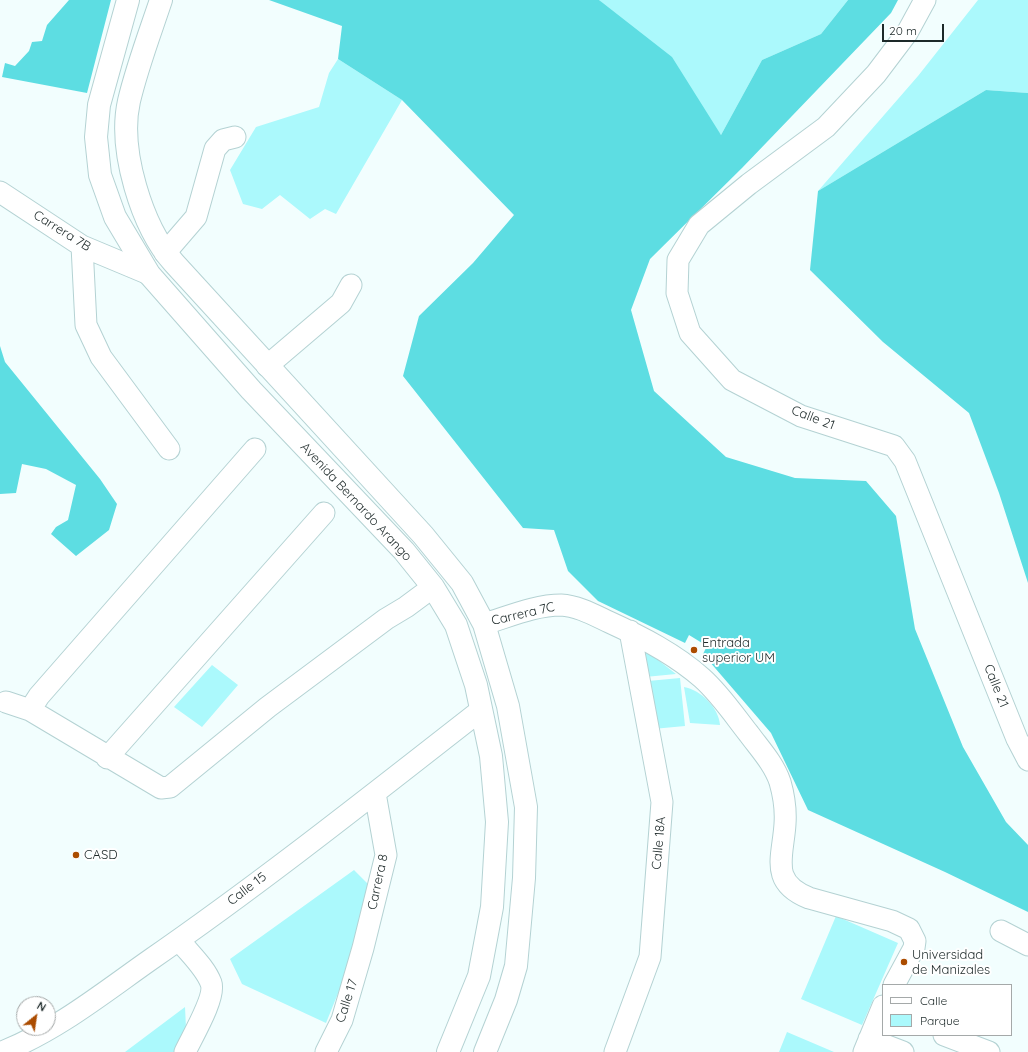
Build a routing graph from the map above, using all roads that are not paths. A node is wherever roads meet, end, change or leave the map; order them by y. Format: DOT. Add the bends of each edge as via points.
graph roads {
  1 [pos="128,0"];
  2 [pos="161,0"];
  3 [pos="925,0"];
  4 [pos="235,137"];
  5 [pos="0,192"];
  6 [pos="82,246"];
  7 [pos="165,253"];
  8 [pos="150,274"];
  9 [pos="351,285"];
  10 [pos="267,366"];
  11 [pos="169,449"];
  12 [pos="255,449"];
  13 [pos="324,513"];
  14 [pos="433,587"];
  15 [pos="484,624"];
  16 [pos="630,631"];
  17 [pos="6,702"];
  18 [pos="30,710"];
  19 [pos="481,710"];
  20 [pos="107,758"];
  21 [pos="1028,760"];
  22 [pos="375,793"];
  23 [pos="1001,931"];
  24 [pos="179,940"];
  25 [pos="1028,945"];
  26 [pos="363,948"];
  27 [pos="895,984"];
  28 [pos="882,1010"];
  29 [pos="947,1036"];
  30 [pos="867,1046"];
  31 [pos="2,1052"];
  32 [pos="185,1052"];
  33 [pos="326,1052"];
  34 [pos="448,1052"];
  35 [pos="485,1052"];
  36 [pos="615,1052"];
  37 [pos="903,1052"];
  38 [pos="989,1052"];
  1 -- 8 [label="main road, Avenida Bernardo Arango" via="99,105 96,137 100,174 115,217"];
  2 -- 7 [label="main road, Avenida Bernardo Arango" via="129,102 127,138 132,176 144,211"];
  3 -- 21 [label="street, Calle 21" via="907,33 876,74 826,127 699,225 678,260 677,293 690,333 732,380 800,416 894,446 905,461 1017,739"];
  4 -- 7 [label="street" via="223,140 215,149 196,217"];
  5 -- 6 [label="street, Carrera 7B"];
  6 -- 8 [label="street, Carrera 7B"];
  6 -- 11 [label="street" via="86,325 101,358"];
  7 -- 10 [label="main road, Avenida Bernardo Arango"];
  8 -- 14 [label="main road, Avenida Bernardo Arango" via="251,390 404,551"];
  9 -- 10 [label="street" via="341,303"];
  10 -- 15 [label="main road, Avenida Bernardo Arango" via="423,535 462,584"];
  12 -- 18 [label="street" via="44,690"];
  13 -- 20 [label="street"];
  14 -- 19 [label="main road, Avenida Bernardo Arango" via="456,625 476,685"];
  14 -- 20 [label="street" via="268,707 170,787 161,788"];
  15 -- 16 [label="street, Carrera 7C" via="561,605 587,612"];
  15 -- 35 [label="main road, Avenida Bernardo Arango" via="508,706 526,807 524,878 516,966 506,1000"];
  16 -- 27 [label="street, Carrera 7C" via="682,662 703,679 720,696 773,767 780,781 786,824 780,861 781,871 790,887 809,898 892,921 909,929 914,948"];
  16 -- 36 [label="street, Calle 18A" via="662,802 650,957"];
  17 -- 18 [label="street"];
  18 -- 20 [label="street"];
  19 -- 22 [label="street, Calle 15"];
  19 -- 34 [label="main road, Avenida Bernardo Arango" via="491,756 497,822 492,908 479,976"];
  22 -- 24 [label="street, Calle 15"];
  22 -- 26 [label="street, Carrera 8" via="386,855"];
  23 -- 25 [label="street"];
  24 -- 31 [label="street, Calle 15" via="55,1026"];
  24 -- 32 [label="street" via="211,984 211,995"];
  26 -- 33 [label="street, Calle 17" via="342,1020"];
  28 -- 30 [label="street"];
  29 -- 38 [label="street"];
  30 -- 37 [label="street"];
}
